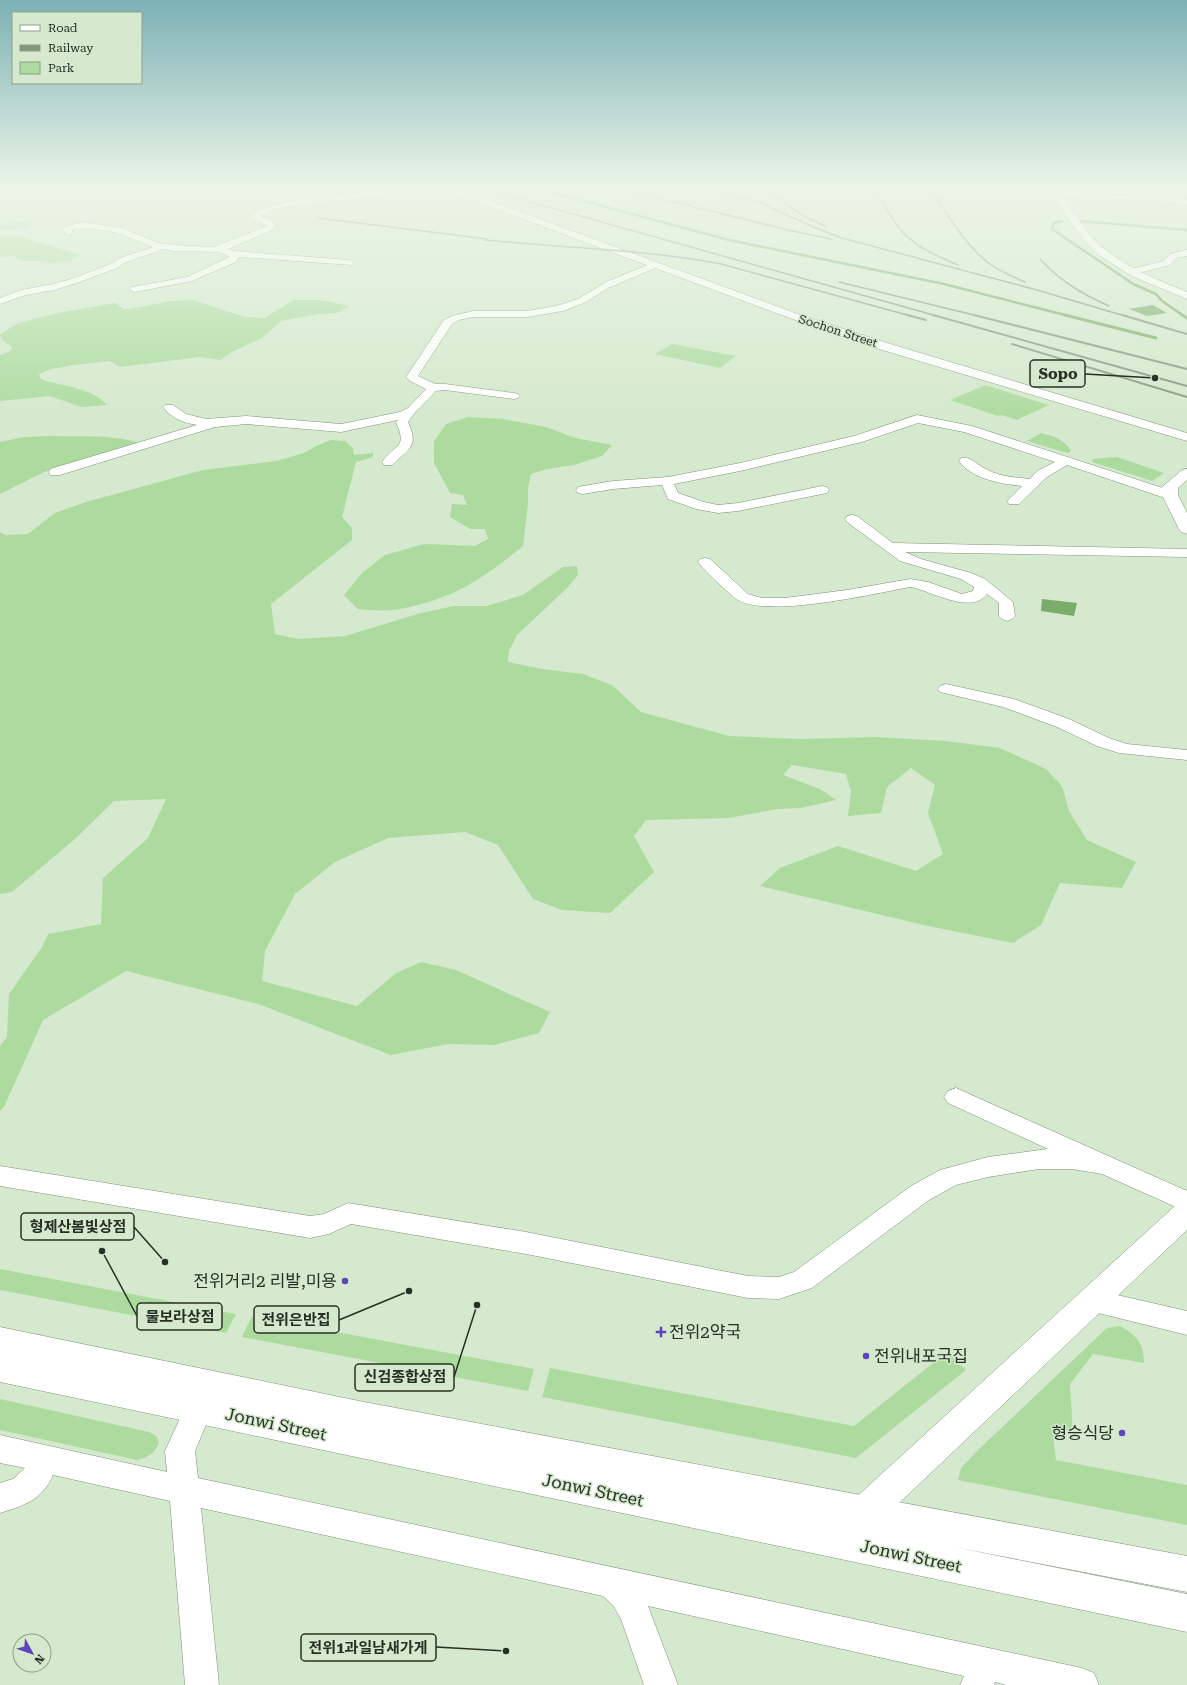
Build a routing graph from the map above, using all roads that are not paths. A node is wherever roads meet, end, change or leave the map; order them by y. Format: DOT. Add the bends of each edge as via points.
graph roads {
  1 [pos="110,268"];
  2 [pos="215,268"];
  3 [pos="650,268"];
  4 [pos="662,268"];
  5 [pos="1124,268"];
  6 [pos="1148,268"];
  7 [pos="1130,272"];
  8 [pos="135,289"];
  9 [pos="1187,296"];
  10 [pos="0,301"];
  11 [pos="433,388"];
  12 [pos="514,396"];
  13 [pos="169,407"];
  14 [pos="404,414"];
  15 [pos="213,424"];
  16 [pos="1187,437"];
  17 [pos="965,461"];
  18 [pos="1066,461"];
  19 [pos="388,462"];
  20 [pos="55,472"];
  21 [pos="1187,473"];
  22 [pos="668,482"];
  23 [pos="1033,483"];
  24 [pos="583,490"];
  25 [pos="822,490"];
  26 [pos="1170,495"];
  27 [pos="1014,501"];
  28 [pos="1183,511"];
  29 [pos="852,519"];
  30 [pos="1187,529"];
  31 [pos="890,547"];
  32 [pos="1187,553"];
  33 [pos="705,562"];
  34 [pos="980,582"];
  35 [pos="1007,616"];
  36 [pos="946,690"];
  37 [pos="1187,755"];
  38 [pos="956,1097"];
  39 [pos="1105,1165"];
  40 [pos="0,1176"];
  41 [pos="1187,1202"];
  42 [pos="1187,1212"];
  43 [pos="1091,1301"];
  44 [pos="1187,1323"];
  45 [pos="0,1341"];
  46 [pos="0,1367"];
  47 [pos="198,1408"];
  48 [pos="0,1449"];
  49 [pos="45,1459"];
  50 [pos="184,1490"];
  51 [pos="0,1498"];
  52 [pos="865,1512"];
  53 [pos="1187,1574"];
  54 [pos="610,1582"];
  55 [pos="1187,1613"];
  56 [pos="981,1674"];
  57 [pos="202,1685"];
  58 [pos="661,1685"];
  59 [pos="1082,1685"];
  1 -- 10 [label="street" via="74,281 24,292"];
  2 -- 8 [label="street" via="189,279"];
  3 -- 11 [label="street" via="603,287 582,300 548,311 479,314 451,320 412,377"];
  4 -- 16 [label="main road, Sochon Street" via="883,346"];
  5 -- 7 [label="main road"];
  6 -- 7 [label="street"];
  7 -- 9 [label="main road"];
  11 -- 12 [label="street"];
  11 -- 14 [label="street" via="412,410"];
  13 -- 15 [label="street" via="182,417"];
  14 -- 15 [label="street" via="341,428 246,420"];
  14 -- 19 [label="street" via="406,416 402,422 408,435 406,445"];
  15 -- 20 [label="street"];
  17 -- 23 [label="street" via="981,472 1000,480"];
  18 -- 22 [label="street" via="968,429 917,419 858,439"];
  18 -- 23 [label="street" via="1042,474"];
  18 -- 26 [label="street"];
  21 -- 26 [label="main road" via="1170,487"];
  22 -- 24 [label="street" via="613,484"];
  22 -- 25 [label="street" via="673,496 718,509"];
  23 -- 27 [label="street"];
  26 -- 28 [label="main road"];
  28 -- 30 [label="main road"];
  29 -- 31 [label="street"];
  31 -- 32 [label="street"];
  31 -- 34 [label="street" via="905,558"];
  33 -- 34 [label="street" via="743,596 761,602 801,600 916,583 954,598 967,599 980,594"];
  34 -- 35 [label="street" via="1006,602"];
  36 -- 37 [label="street" via="1008,703 1125,749"];
  38 -- 39 [label="street"];
  39 -- 40 [label="street" via="1039,1159 988,1167 949,1177 920,1193 803,1280 779,1288 748,1287 526,1243 348,1213 329,1224 310,1227"];
  39 -- 41 [label="street"];
  42 -- 43 [label="main road"];
  43 -- 44 [label="street"];
  43 -- 52 [label="main road"];
  45 -- 52 [label="main road, Jonwi Street" via="364,1417"];
  46 -- 47 [label="main road, Jonwi Street"];
  47 -- 50 [label="street" via="180,1451"];
  47 -- 55 [label="main road, Jonwi Street"];
  48 -- 49 [label="street"];
  49 -- 50 [label="street"];
  49 -- 51 [label="street" via="38,1477 22,1492"];
  50 -- 54 [label="street"];
  50 -- 57 [label="street"];
  52 -- 53 [label="main road, Jonwi Street"];
  54 -- 56 [label="street"];
  54 -- 58 [label="street" via="624,1594 634,1611"];
  56 -- 59 [label="street"];
}
